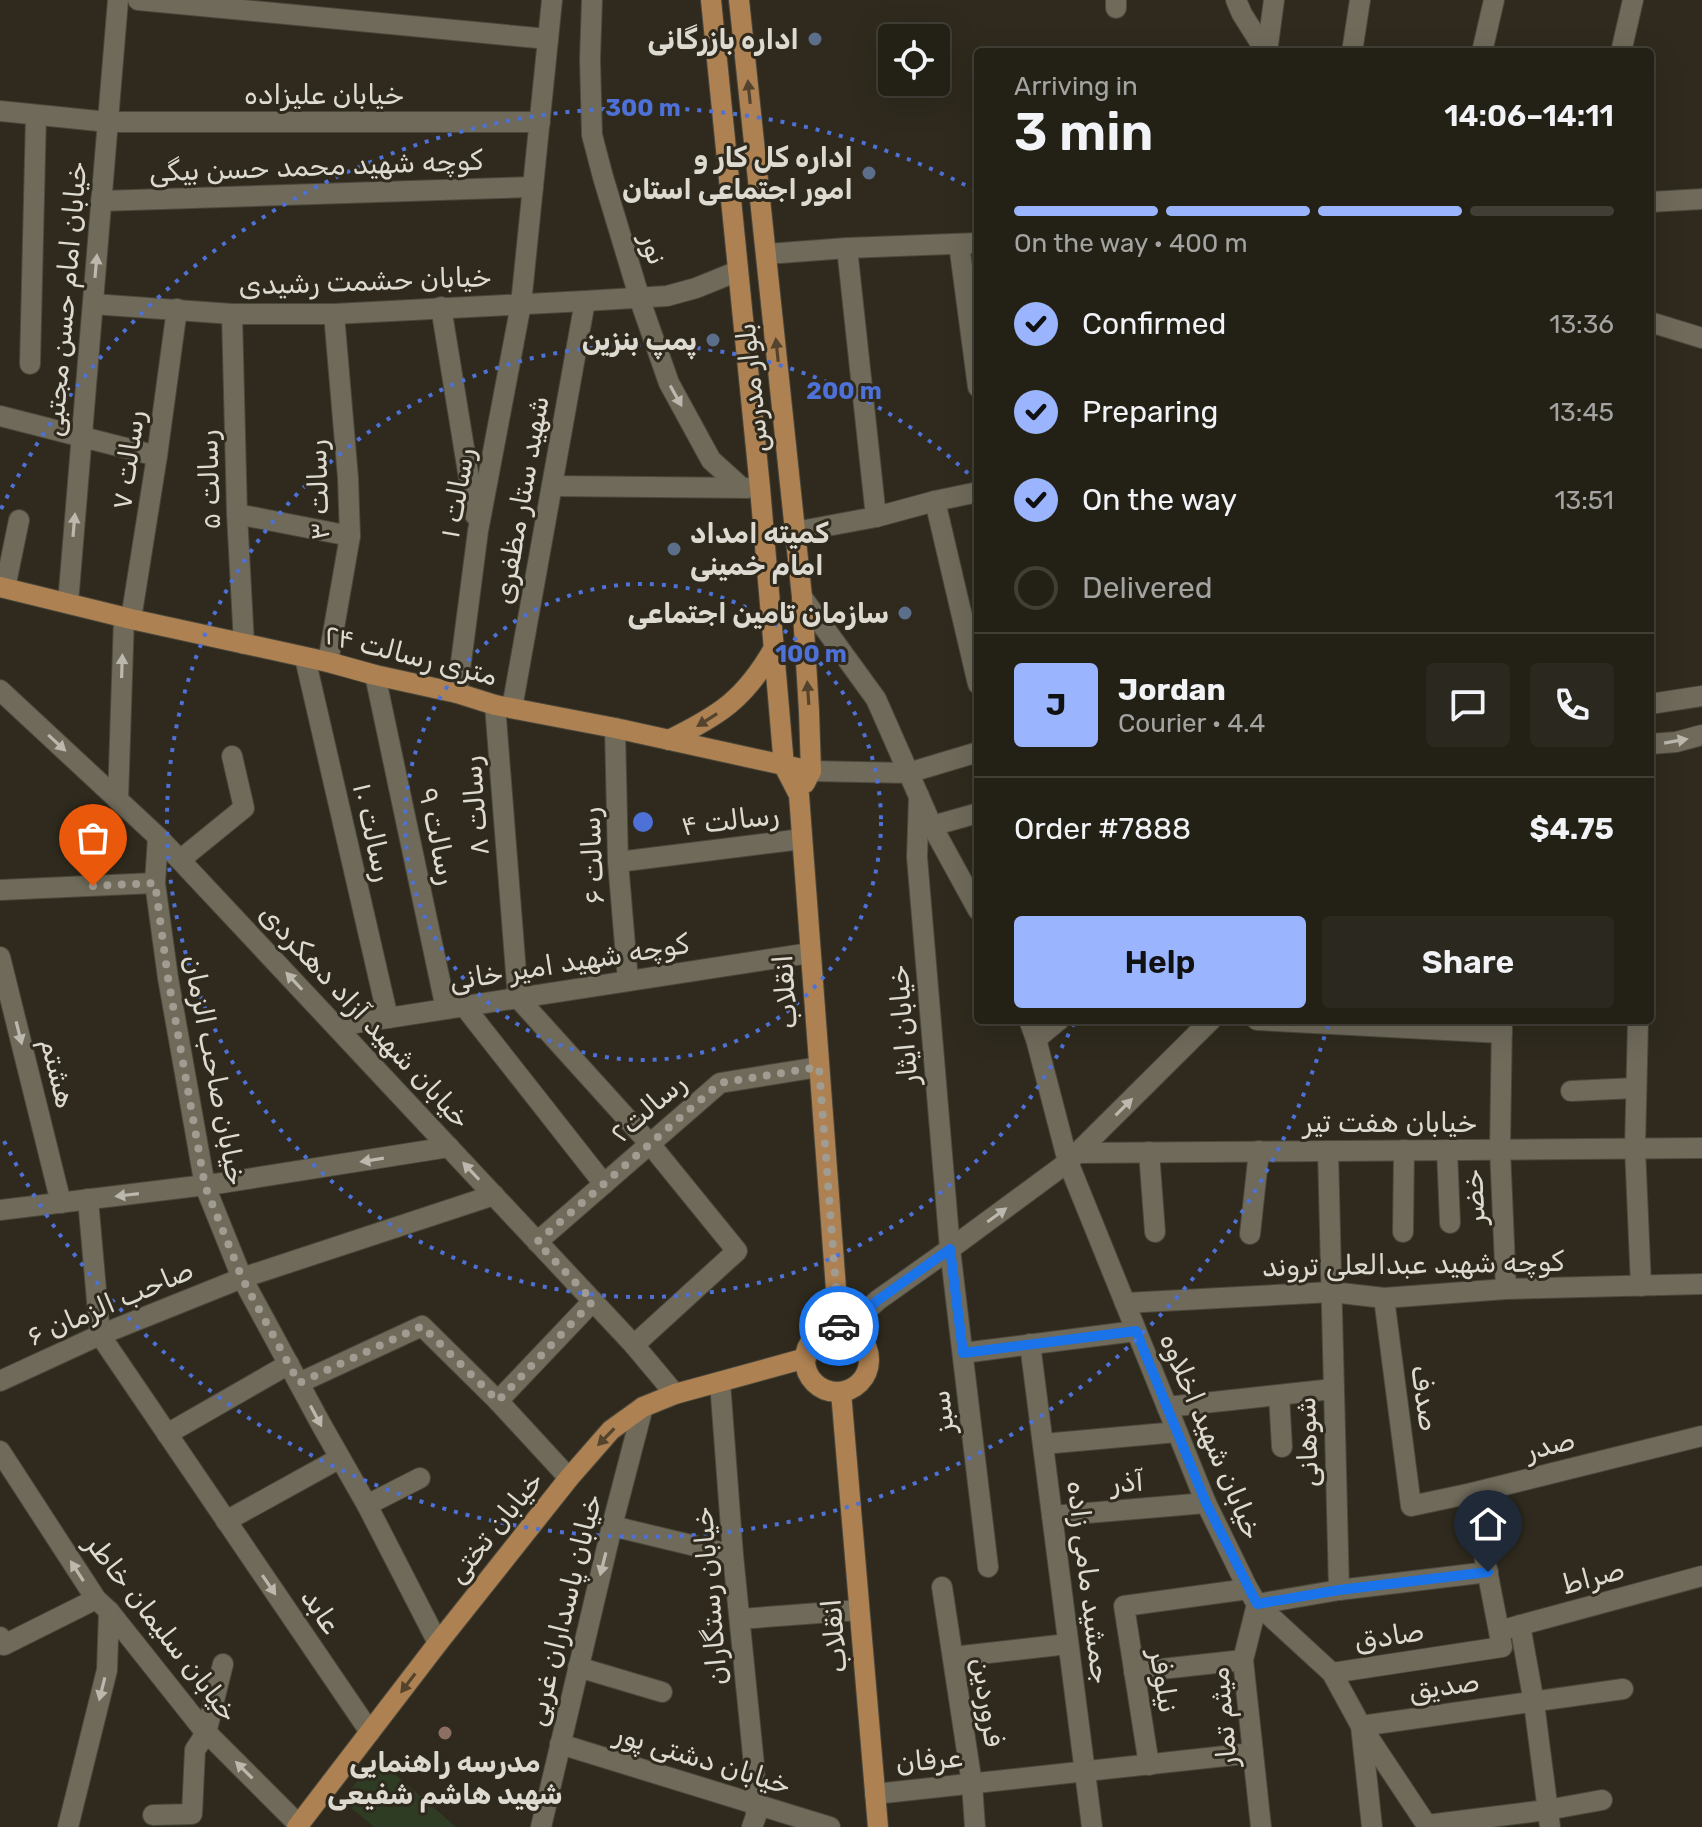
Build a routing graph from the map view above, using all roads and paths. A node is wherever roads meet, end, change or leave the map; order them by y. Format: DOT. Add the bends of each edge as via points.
graph roads {
  1 [pos="118,0"];
  2 [pos="138,0"];
  3 [pos="552,0"];
  4 [pos="592,0"];
  5 [pos="711,0"];
  6 [pos="739,0"];
  7 [pos="1236,0"];
  8 [pos="1274,0"];
  9 [pos="1360,0"];
  10 [pos="1494,0"];
  11 [pos="1633,0"];
  12 [pos="548,39"];
  13 [pos="1264,48"];
  14 [pos="1268,48"];
  15 [pos="1353,48"];
  16 [pos="1483,48"];
  17 [pos="1622,48"];
  18 [pos="0,111"];
  19 [pos="36,115"];
  20 [pos="108,122"];
  21 [pos="540,122"];
  22 [pos="533,187"];
  23 [pos="1702,199"];
  24 [pos="101,201"];
  25 [pos="1654,202"];
  26 [pos="969,244"];
  27 [pos="847,248"];
  28 [pos="767,254"];
  29 [pos="738,271"];
  30 [pos="639,297"];
  31 [pos="585,301"];
  32 [pos="93,304"];
  33 [pos="521,304"];
  34 [pos="441,307"];
  35 [pos="177,309"];
  36 [pos="232,314"];
  37 [pos="334,314"];
  38 [pos="974,323"];
  39 [pos="1654,323"];
  40 [pos="1702,338"];
  41 [pos="30,364"];
  42 [pos="782,406"];
  43 [pos="752,408"];
  44 [pos="0,416"];
  45 [pos="82,438"];
  46 [pos="157,456"];
  47 [pos="552,486"];
  48 [pos="751,488"];
  49 [pos="974,493"];
  50 [pos="935,501"];
  51 [pos="237,514"];
  52 [pos="876,517"];
  53 [pos="19,520"];
  54 [pos="478,531"];
  55 [pos="795,532"];
  56 [pos="350,536"];
  57 [pos="2,588"];
  58 [pos="802,597"];
  59 [pos="68,603"];
  60 [pos="128,618"];
  61 [pos="244,644"];
  62 [pos="774,648"];
  63 [pos="305,658"];
  64 [pos="328,662"];
  65 [pos="974,667"];
  66 [pos="375,675"];
  67 [pos="0,690"];
  68 [pos="457,693"];
  69 [pos="1702,696"];
  70 [pos="1654,703"];
  71 [pos="504,707"];
  72 [pos="615,728"];
  73 [pos="1702,735"];
  74 [pos="669,740"];
  75 [pos="1654,744"];
  76 [pos="974,753"];
  77 [pos="232,756"];
  78 [pos="784,766"];
  79 [pos="811,771"];
  80 [pos="908,773"];
  81 [pos="799,795"];
  82 [pos="919,796"];
  83 [pos="118,800"];
  84 [pos="974,814"];
  85 [pos="932,826"];
  86 [pos="158,837"];
  87 [pos="802,839"];
  88 [pos="180,860"];
  89 [pos="618,862"];
  90 [pos="972,882"];
  91 [pos="155,883"];
  92 [pos="0,890"];
  93 [pos="810,953"];
  94 [pos="0,957"];
  95 [pos="628,981"];
  96 [pos="518,998"];
  97 [pos="455,1007"];
  98 [pos="388,1018"];
  99 [pos="1207,1024"];
  100 [pos="1397,1024"];
  101 [pos="1638,1024"];
  102 [pos="336,1026"];
  103 [pos="1502,1027"];
  104 [pos="1033,1029"];
  105 [pos="819,1067"];
  106 [pos="1636,1088"];
  107 [pos="1571,1091"];
  108 [pos="650,1144"];
  109 [pos="449,1147"];
  110 [pos="1635,1148"];
  111 [pos="1702,1148"];
  112 [pos="1500,1149"];
  113 [pos="1404,1150"];
  114 [pos="1447,1150"];
  115 [pos="1259,1151"];
  116 [pos="1328,1151"];
  117 [pos="1149,1152"];
  118 [pos="1073,1158"];
  119 [pos="604,1184"];
  120 [pos="205,1186"];
  121 [pos="494,1195"];
  122 [pos="88,1199"];
  123 [pos="61,1203"];
  124 [pos="0,1210"];
  125 [pos="1450,1223"];
  126 [pos="1155,1232"];
  127 [pos="1403,1232"];
  128 [pos="1250,1234"];
  129 [pos="537,1242"];
  130 [pos="950,1249"];
  131 [pos="242,1278"];
  132 [pos="1702,1284"];
  133 [pos="1641,1286"];
  134 [pos="1506,1289"];
  135 [pos="1332,1292"];
  136 [pos="1384,1298"];
  137 [pos="593,1301"];
  138 [pos="1125,1303"];
  139 [pos="842,1329"];
  140 [pos="1136,1331"];
  141 [pos="100,1335"];
  142 [pos="1030,1344"];
  143 [pos="634,1345"];
  144 [pos="963,1353"];
  145 [pos="806,1358"];
  146 [pos="289,1364"];
  147 [pos="0,1381"];
  148 [pos="720,1382"];
  149 [pos="299,1383"];
  150 [pos="1333,1389"];
  151 [pos="841,1392"];
  152 [pos="675,1394"];
  153 [pos="1279,1395"];
  154 [pos="498,1401"];
  155 [pos="643,1407"];
  156 [pos="1167,1407"];
  157 [pos="1177,1432"];
  158 [pos="167,1434"];
  159 [pos="1702,1436"];
  160 [pos="1043,1444"];
  161 [pos="1282,1447"];
  162 [pos="0,1451"];
  163 [pos="340,1458"];
  164 [pos="420,1478"];
  165 [pos="569,1478"];
  166 [pos="1472,1493"];
  167 [pos="1206,1503"];
  168 [pos="367,1505"];
  169 [pos="1411,1506"];
  170 [pos="1052,1516"];
  171 [pos="226,1521"];
  172 [pos="612,1526"];
  173 [pos="733,1555"];
  174 [pos="988,1567"];
  175 [pos="1488,1572"];
  176 [pos="1702,1576"];
  177 [pos="942,1587"];
  178 [pos="1339,1590"];
  179 [pos="1252,1597"];
  180 [pos="103,1605"];
  181 [pos="859,1610"];
  182 [pos="740,1619"];
  183 [pos="1520,1625"];
  184 [pos="0,1637"];
  185 [pos="1501,1639"];
  186 [pos="438,1643"];
  187 [pos="1068,1644"];
  188 [pos="953,1657"];
  189 [pos="1243,1660"];
  190 [pos="223,1664"];
  191 [pos="578,1667"];
  192 [pos="1134,1672"];
  193 [pos="1332,1673"];
  194 [pos="1623,1689"];
  195 [pos="662,1692"];
  196 [pos="1534,1703"];
  197 [pos="1361,1726"];
  198 [pos="370,1732"];
  199 [pos="206,1733"];
  200 [pos="560,1744"];
  201 [pos="1253,1753"];
  202 [pos="1149,1765"];
  203 [pos="1085,1772"];
  204 [pos="972,1784"];
  205 [pos="875,1794"];
  206 [pos="1602,1800"];
  207 [pos="754,1805"];
  208 [pos="153,1815"];
  209 [pos="1548,1818"];
  210 [pos="298,1826"];
  211 [pos="1428,1826"];
  212 [pos="68,1827"];
  213 [pos="541,1827"];
  214 [pos="752,1827"];
  215 [pos="830,1827"];
  216 [pos="878,1827"];
  217 [pos="975,1827"];
  218 [pos="1092,1827"];
  219 [pos="1261,1827"];
  220 [pos="1372,1827"];
  1 -- 20 [label="street, خیابان امام حسن مجتبی"];
  2 -- 12 [label="street"];
  3 -- 12 [label="street, رسالت ۱"];
  4 -- 30 [label="street, نور" via="592,135"];
  5 -- 29 [label="main road, بلوار مدرس"];
  28 -- 6 [label="main road, بلوار مدرس, one-way"];
  7 -- 13 [label="street"];
  8 -- 14 [label="street"];
  9 -- 15 [label="street"];
  10 -- 16 [label="street"];
  11 -- 17 [label="street"];
  12 -- 21 [label="street, رسالت ۱"];
  18 -- 19 [label="street, خیابان علیزاده"];
  19 -- 20 [label="street, خیابان علیزاده"];
  19 -- 41 [label="street"];
  20 -- 21 [label="street, خیابان علیزاده"];
  20 -- 24 [label="street, خیابان امام حسن مجتبی"];
  21 -- 22 [label="street, رسالت ۱"];
  22 -- 24 [label="street, کوچه شهید محمد حسن بیگی"];
  22 -- 33 [label="street, رسالت ۱"];
  23 -- 25 [label="street"];
  32 -- 24 [label="street, خیابان امام حسن مجتبی, one-way"];
  26 -- 27 [label="street"];
  26 -- 38 [label="street"];
  27 -- 28 [label="street"];
  27 -- 52 [label="street"];
  42 -- 28 [label="main road, بلوار مدرس, one-way"];
  29 -- 30 [label="street, خیابان حشمت رشیدی" via="667,296"];
  29 -- 43 [label="main road, بلوار مدرس"];
  30 -- 31 [label="street, خیابان حشمت رشیدی"];
  30 -- 48 [label="street, نور, one-way" via="669,383 711,460"];
  31 -- 33 [label="street, خیابان حشمت رشیدی"];
  31 -- 47 [label="street, شهید ستار مظفری"];
  32 -- 35 [label="street, خیابان حشمت رشیدی"];
  32 -- 45 [label="street, خیابان امام حسن مجتبی"];
  33 -- 34 [label="street, خیابان حشمت رشیدی"];
  33 -- 54 [label="street, رسالت ۱"];
  34 -- 37 [label="street, خیابان حشمت رشیدی"];
  34 -- 54 [label="street"];
  35 -- 36 [label="street, خیابان حشمت رشیدی"];
  35 -- 46 [label="street, رسالت ۷"];
  36 -- 37 [label="street, خیابان حشمت رشیدی"];
  36 -- 51 [label="street, رسالت ۵"];
  37 -- 56 [label="street, رسالت ۳"];
  39 -- 40 [label="street"];
  42 -- 43 [label="main road"];
  42 -- 55 [label="main road, بلوار مدرس"];
  43 -- 48 [label="main road, بلوار مدرس"];
  44 -- 45 [label="street"];
  45 -- 46 [label="street"];
  59 -- 45 [label="street, خیابان امام حسن مجتبی, one-way"];
  46 -- 60 [label="street, رسالت ۷"];
  47 -- 48 [label="street"];
  47 -- 71 [label="street, شهید ستار مظفری"];
  48 -- 62 [label="main road, بلوار مدرس"];
  49 -- 50 [label="street"];
  50 -- 52 [label="street"];
  50 -- 65 [label="street"];
  51 -- 56 [label="street"];
  51 -- 61 [label="street, رسالت ۵"];
  52 -- 55 [label="street"];
  53 -- 57 [label="street"];
  54 -- 68 [label="street, رسالت ۱"];
  55 -- 58 [label="main road, بلوار مدرس"];
  56 -- 64 [label="street, رسالت ۳"];
  57 -- 59 [label="main road, ۲۴ متری رسالت"];
  79 -- 58 [label="main road, بلوار مدرس, one-way"];
  58 -- 80 [label="street" via="876,699"];
  59 -- 60 [label="main road, ۲۴ متری رسالت"];
  60 -- 61 [label="main road, ۲۴ متری رسالت"];
  83 -- 60 [label="street, رسالت ۷, one-way"];
  61 -- 63 [label="main road, ۲۴ متری رسالت"];
  62 -- 74 [label="main road, one-way" via="759,674 731,703"];
  62 -- 78 [label="main road, بلوار مدرس"];
  63 -- 64 [label="main road, ۲۴ متری رسالت"];
  63 -- 98 [label="street, رسالت ۱۰"];
  64 -- 66 [label="main road, ۲۴ متری رسالت"];
  66 -- 68 [label="main road, ۲۴ متری رسالت"];
  66 -- 97 [label="street, رسالت ۹"];
  67 -- 83 [label="street, خیابان شهید آزاد دهکردی, one-way"];
  68 -- 71 [label="main road, ۲۴ متری رسالت"];
  69 -- 70 [label="street"];
  71 -- 72 [label="main road, ۲۴ متری رسالت"];
  71 -- 96 [label="street, رسالت ۸"];
  72 -- 74 [label="main road, ۲۴ متری رسالت"];
  72 -- 89 [label="street, رسالت ۶"];
  75 -- 73 [label="street, one-way"];
  74 -- 78 [label="main road, ۲۴ متری رسالت"];
  76 -- 80 [label="street"];
  77 -- 88 [label="street" via="244,808"];
  78 -- 79 [label="main road, ۲۴ متری رسالت"];
  78 -- 81 [label="main road, انقلاب"];
  79 -- 80 [label="street"];
  79 -- 81 [label="main road"];
  80 -- 82 [label="street"];
  81 -- 87 [label="main road, انقلاب"];
  82 -- 85 [label="street"];
  82 -- 130 [label="street, خیابان ایثار" via="917,857"];
  83 -- 86 [label="street, خیابان شهید آزاد دهکردی"];
  84 -- 85 [label="street"];
  85 -- 90 [label="street"];
  86 -- 88 [label="street, خیابان شهید آزاد دهکردی"];
  86 -- 91 [label="street, خیابان صاحب الزمان"];
  87 -- 89 [label="street, رسالت ۴"];
  87 -- 93 [label="main road, انقلاب"];
  102 -- 88 [label="street, خیابان شهید آزاد دهکردی, one-way"];
  89 -- 95 [label="street, رسالت ۶"];
  91 -- 92 [label="street"];
  91 -- 120 [label="street, خیابان صاحب الزمان"];
  93 -- 95 [label="street, کوچه شهید امیر خانی"];
  93 -- 105 [label="main road, انقلاب"];
  94 -- 123 [label="street, هشتم, one-way"];
  95 -- 96 [label="street, کوچه شهید امیر خانی"];
  96 -- 97 [label="street, کوچه شهید امیر خانی"];
  96 -- 108 [label="street"];
  97 -- 98 [label="street, کوچه شهید امیر خانی"];
  97 -- 119 [label="street"];
  98 -- 102 [label="street, کوچه شهید امیر خانی"];
  118 -- 99 [label="street, one-way"];
  100 -- 103 [label="street"];
  101 -- 106 [label="street"];
  102 -- 109 [label="street, خیابان شهید آزاد دهکردی"];
  103 -- 112 [label="street, خضر"];
  104 -- 118 [label="street, خیابان شهید اخلاوه"];
  105 -- 108 [label="street, رسالت۲" via="720,1083"];
  105 -- 139 [label="main road, انقلاب"];
  106 -- 107 [label="street"];
  106 -- 110 [label="street"];
  108 -- 119 [label="street, رسالت۲"];
  108 -- 143 [label="street" via="737,1251"];
  109 -- 120 [label="street, one-way"];
  121 -- 109 [label="street, خیابان شهید آزاد دهکردی, one-way"];
  110 -- 111 [label="street, خیابان هفت تیر"];
  110 -- 112 [label="street, خیابان هفت تیر"];
  110 -- 133 [label="street"];
  112 -- 114 [label="street, خیابان هفت تیر"];
  112 -- 134 [label="street, خضر"];
  113 -- 114 [label="street, خیابان هفت تیر"];
  113 -- 116 [label="street, خیابان هفت تیر"];
  113 -- 127 [label="street"];
  114 -- 125 [label="street"];
  115 -- 116 [label="street, خیابان هفت تیر"];
  115 -- 117 [label="street, خیابان هفت تیر"];
  115 -- 128 [label="street"];
  116 -- 135 [label="street, شوهانی"];
  117 -- 118 [label="street, خیابان هفت تیر"];
  117 -- 126 [label="street"];
  130 -- 118 [label="street, one-way"];
  118 -- 138 [label="street, خیابان شهید اخلاوه"];
  119 -- 129 [label="street, رسالت۲"];
  120 -- 122 [label="street, one-way"];
  120 -- 131 [label="street, خیابان صاحب الزمان"];
  121 -- 129 [label="street, خیابان شهید آزاد دهکردی"];
  121 -- 131 [label="street, صاحب الزمان ۶"];
  122 -- 123 [label="street"];
  122 -- 141 [label="street"];
  123 -- 124 [label="street"];
  129 -- 137 [label="street, خیابان شهید آزاد دهکردی"];
  130 -- 139 [label="street"];
  130 -- 144 [label="street, سبز"];
  131 -- 141 [label="street, صاحب الزمان ۶"];
  131 -- 146 [label="street, خیابان صاحب الزمان"];
  132 -- 133 [label="street, کوچه شهید عبدالعلی تروند"];
  133 -- 134 [label="street, کوچه شهید عبدالعلی تروند"];
  134 -- 136 [label="street, کوچه شهید عبدالعلی تروند"];
  135 -- 136 [label="street, کوچه شهید عبدالعلی تروند"];
  135 -- 138 [label="street, کوچه شهید عبدالعلی تروند"];
  135 -- 150 [label="street, شوهانی"];
  136 -- 169 [label="street, صدف"];
  137 -- 143 [label="street, خیابان شهید آزاد دهکردی"];
  137 -- 154 [label="street"];
  138 -- 140 [label="street, خیابان شهید اخلاوه"];
  139 -- 145 [label="main road" via="815,1338"];
  139 -- 151 [label="main road" via="863,1342 869,1363 860,1382"];
  140 -- 142 [label="street"];
  140 -- 156 [label="street, خیابان شهید اخلاوه"];
  141 -- 147 [label="street, صاحب الزمان ۶"];
  141 -- 158 [label="street, عابد"];
  142 -- 144 [label="street"];
  142 -- 160 [label="street, جمشید مامی زاده"];
  143 -- 152 [label="street, خیابان شهید آزاد دهکردی"];
  144 -- 174 [label="street, سبز"];
  145 -- 148 [label="main road, خیابان تختی"];
  145 -- 151 [label="main road" via="813,1381"];
  146 -- 149 [label="street, خیابان صاحب الزمان"];
  146 -- 158 [label="street"];
  148 -- 152 [label="main road, خیابان تختی"];
  148 -- 173 [label="street, خیابان رستگاران"];
  149 -- 154 [label="street" via="422,1326"];
  149 -- 163 [label="street, خیابان صاحب الزمان, one-way"];
  150 -- 153 [label="street"];
  150 -- 178 [label="street, شوهانی"];
  151 -- 181 [label="main road, انقلاب"];
  152 -- 155 [label="main road, خیابان تختی"];
  153 -- 156 [label="street"];
  153 -- 161 [label="street"];
  154 -- 165 [label="street"];
  155 -- 165 [label="main road, خیابان تختی, one-way" via="611,1430"];
  155 -- 172 [label="street, خیابان پاسداران غربی"];
  156 -- 157 [label="street, خیابان شهید اخلاوه"];
  157 -- 160 [label="street"];
  157 -- 167 [label="street, خیابان شهید اخلاوه"];
  158 -- 171 [label="street, عابد"];
  159 -- 166 [label="street, صدر"];
  160 -- 170 [label="street, جمشید مامی زاده"];
  180 -- 162 [label="street, خیابان سلیمان خاطر, one-way"];
  163 -- 168 [label="street, خیابان صاحب الزمان"];
  163 -- 171 [label="street"];
  164 -- 168 [label="street"];
  165 -- 186 [label="main road, خیابان تختی"];
  166 -- 169 [label="street, صدر"];
  166 -- 175 [label="street"];
  167 -- 170 [label="street, آذر"];
  167 -- 179 [label="street, خیابان شهید اخلاوه"];
  168 -- 186 [label="street, خیابان صاحب الزمان"];
  170 -- 187 [label="street, جمشید مامی زاده"];
  171 -- 198 [label="street, عابد, one-way"];
  172 -- 173 [label="street"];
  172 -- 191 [label="street, خیابان پاسداران غربی, one-way"];
  173 -- 182 [label="street, خیابان رستگاران"];
  175 -- 178 [label="street"];
  175 -- 185 [label="street"];
  176 -- 183 [label="street, صراط"];
  177 -- 188 [label="street, فروردین"];
  178 -- 179 [label="street"];
  179 -- 189 [label="street, میثم تمار"];
  179 -- 192 [label="street, نیلوفر" via="1124,1606"];
  179 -- 193 [label="street, خیابان شهید اخلاوه"];
  180 -- 184 [label="street" via="4,1645"];
  180 -- 199 [label="street, خیابان سلیمان خاطر"];
  180 -- 212 [label="street, one-way" via="107,1670"];
  181 -- 182 [label="street"];
  181 -- 205 [label="main road, انقلاب"];
  182 -- 207 [label="street, خیابان رستگاران"];
  183 -- 185 [label="street, صراط"];
  183 -- 196 [label="street"];
  185 -- 193 [label="street, صادق"];
  186 -- 198 [label="main road, خیابان تختی, one-way"];
  187 -- 188 [label="street"];
  187 -- 203 [label="street, جمشید مامی زاده"];
  188 -- 204 [label="street, فروردین"];
  189 -- 192 [label="street"];
  189 -- 201 [label="street, میثم تمار"];
  190 -- 199 [label="street"];
  191 -- 195 [label="street"];
  191 -- 200 [label="street, خیابان پاسداران غربی"];
  192 -- 202 [label="street, نیلوفر"];
  193 -- 197 [label="street, خیابان شهید اخلاوه"];
  194 -- 196 [label="street, صدیق"];
  196 -- 197 [label="street, صدیق"];
  196 -- 209 [label="street"];
  197 -- 211 [label="street, خیابان شهید اخلاوه"];
  197 -- 220 [label="street"];
  198 -- 210 [label="main road, خیابان تختی"];
  199 -- 208 [label="street" via="195,1750 192,1814"];
  210 -- 199 [label="street, خیابان سلیمان خاطر, one-way"];
  200 -- 207 [label="street, خیابان دشتی پور"];
  200 -- 213 [label="street, خیابان پاسداران غربی"];
  201 -- 202 [label="street, عرفان"];
  201 -- 219 [label="street, میثم تمار"];
  202 -- 203 [label="street, عرفان"];
  203 -- 204 [label="street, عرفان"];
  203 -- 218 [label="street, جمشید مامی زاده"];
  204 -- 205 [label="street, عرفان"];
  204 -- 217 [label="street, فروردین"];
  205 -- 216 [label="main road, انقلاب"];
  206 -- 209 [label="street"];
  207 -- 214 [label="street, خیابان رستگاران"];
  207 -- 215 [label="street, خیابان دشتی پور"];
  209 -- 211 [label="street"];
}
